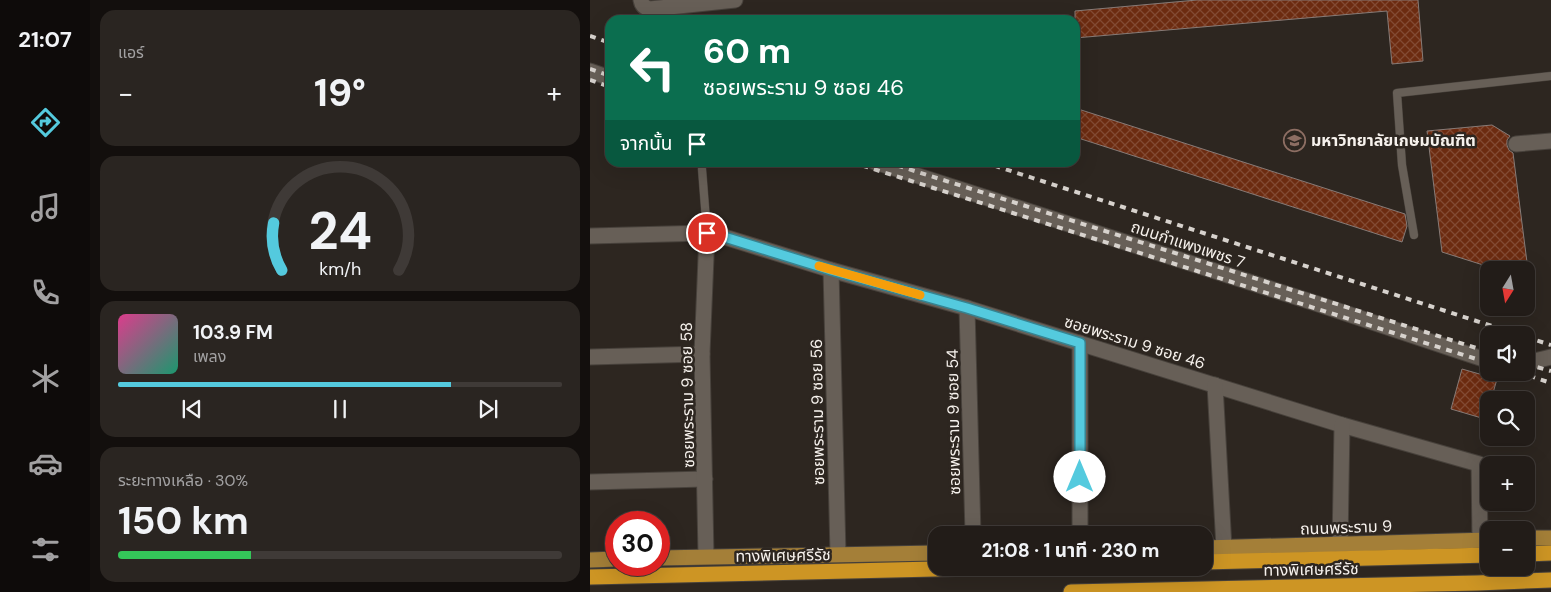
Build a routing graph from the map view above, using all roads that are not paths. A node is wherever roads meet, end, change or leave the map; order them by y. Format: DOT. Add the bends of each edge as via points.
graph roads {
  1 [pos="640,0"];
  2 [pos="735,0"];
  3 [pos="590,71"];
  4 [pos="605,76"];
  5 [pos="1551,76"];
  6 [pos="1551,140"];
  7 [pos="1516,144"];
  8 [pos="891,167"];
  9 [pos="702,169"];
  10 [pos="707,233"];
  11 [pos="1414,235"];
  12 [pos="590,236"];
  13 [pos="831,270"];
  14 [pos="967,308"];
  15 [pos="1080,343"];
  16 [pos="702,354"];
  17 [pos="590,357"];
  18 [pos="1551,357"];
  19 [pos="1480,358"];
  20 [pos="1535,361"];
  21 [pos="1215,385"];
  22 [pos="1342,425"];
  23 [pos="705,479"];
  24 [pos="590,482"];
  25 [pos="1483,521"];
  26 [pos="973,526"];
  27 [pos="1080,526"];
  28 [pos="1535,538"];
  29 [pos="1551,538"];
  30 [pos="1480,540"];
  31 [pos="1340,545"];
  32 [pos="1213,548"];
  33 [pos="1224,548"];
  34 [pos="928,552"];
  35 [pos="1551,553"];
  36 [pos="838,554"];
  37 [pos="1535,554"];
  38 [pos="1480,555"];
  39 [pos="706,556"];
  40 [pos="670,558"];
  41 [pos="605,559"];
  42 [pos="590,560"];
  43 [pos="1213,562"];
  44 [pos="928,569"];
  45 [pos="590,577"];
  46 [pos="1551,580"];
  47 [pos="1071,592"];
  1 -- 2 [label="street" via="650,9"];
  3 -- 4 [label="street"];
  5 -- 11 [label="lane" via="1397,92 1402,165"];
  6 -- 7 [label="street"];
  8 -- 19 [label="street, ถนนกำแพงเพชร 7"];
  9 -- 10 [label="lane"];
  10 -- 12 [label="street, ซอยพระราม 9 ซอย 46"];
  10 -- 13 [label="street, ซอยพระราม 9 ซอย 46"];
  10 -- 16 [label="street, ซอยพระราม 9 ซอย 58"];
  13 -- 14 [label="street, ซอยพระราม 9 ซอย 46"];
  13 -- 36 [label="street, ซอยพระราม 9 ซอย 56"];
  14 -- 15 [label="street, ซอยพระราม 9 ซอย 46"];
  14 -- 26 [label="street, ซอยพระราม 9 ซอย 54"];
  15 -- 21 [label="street, ซอยพระราม 9 ซอย 46"];
  15 -- 27 [label="street"];
  16 -- 17 [label="street"];
  16 -- 23 [label="street, ซอยพระราม 9 ซอย 58"];
  18 -- 20 [label="street"];
  21 -- 22 [label="street, ซอยพระราม 9 ซอย 46"];
  21 -- 33 [label="street"];
  22 -- 25 [label="street, ซอยพระราม 9 ซอย 46" via="1479,464"];
  22 -- 31 [label="street"];
  23 -- 24 [label="street"];
  23 -- 39 [label="street, ซอยพระราม 9 ซอย 58"];
  28 -- 29 [label="main road"];
  30 -- 31 [label="main road, ถนนพระราม 9"];
  31 -- 33 [label="main road, ถนนพระราม 9"];
  32 -- 33 [label="main road, ถนนพระราม 9"];
  34 -- 36 [label="main road"];
  35 -- 37 [label="highway"];
  36 -- 39 [label="main road"];
  38 -- 43 [label="highway, ทางพิเศษศรีรัช"];
  39 -- 40 [label="main road"];
  41 -- 42 [label="main road"];
  44 -- 45 [label="highway, ทางพิเศษศรีรัช"];
  46 -- 47 [label="highway, ทางพิเศษศรีรัช"];
}
